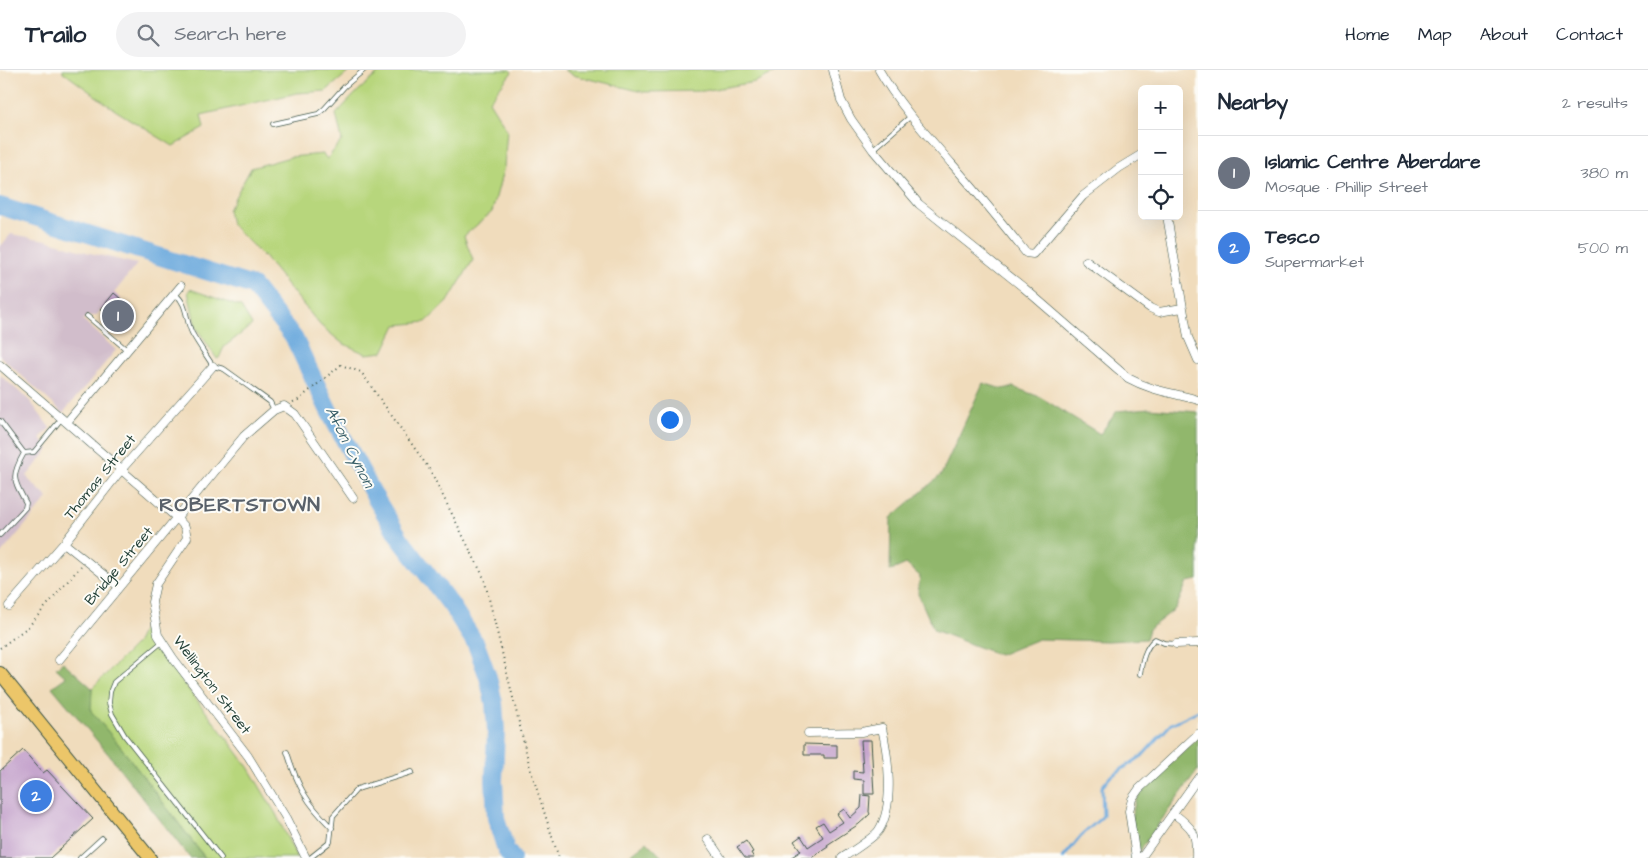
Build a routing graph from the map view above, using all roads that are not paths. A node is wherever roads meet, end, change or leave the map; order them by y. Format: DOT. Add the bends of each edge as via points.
graph roads {
  1 [pos="364,70"];
  2 [pos="833,70"];
  3 [pos="879,70"];
  4 [pos="911,116"];
  5 [pos="273,124"];
  6 [pos="873,150"];
  7 [pos="1138,156"];
  8 [pos="1168,220"];
  9 [pos="1086,261"];
  10 [pos="181,286"];
  11 [pos="174,294"];
  12 [pos="1182,308"];
  13 [pos="86,316"];
  14 [pos="127,350"];
  15 [pos="1198,360"];
  16 [pos="0,365"];
  17 [pos="213,366"];
  18 [pos="1198,400"];
  19 [pos="274,410"];
  20 [pos="0,420"];
  21 [pos="64,420"];
  22 [pos="24,453"];
  23 [pos="120,470"];
  24 [pos="353,498"];
  25 [pos="176,518"];
  26 [pos="0,535"];
  27 [pos="64,543"];
  28 [pos="119,587"];
  29 [pos="9,606"];
  30 [pos="162,642"];
  31 [pos="1198,643"];
  32 [pos="1176,644"];
  33 [pos="58,660"];
  34 [pos="0,673"];
  35 [pos="1140,674"];
  36 [pos="808,733"];
  37 [pos="1198,734"];
  38 [pos="287,752"];
  39 [pos="412,772"];
  40 [pos="1198,778"];
  41 [pos="1173,813"];
  42 [pos="332,828"];
  43 [pos="102,838"];
  44 [pos="708,839"];
  45 [pos="855,855"];
  46 [pos="80,858"];
  47 [pos="150,858"];
  48 [pos="221,858"];
  49 [pos="306,858"];
  50 [pos="310,858"];
  51 [pos="721,858"];
  52 [pos="842,858"];
  53 [pos="1136,858"];
  54 [pos="1141,858"];
  55 [pos="1196,858"];
  1 -- 5 [label="lane" via="321,112"];
  2 -- 6 [label="street" via="851,119"];
  3 -- 4 [label="street"];
  4 -- 6 [label="lane"];
  4 -- 7 [label="street" via="1026,253 1033,254 1083,196"];
  6 -- 18 [label="street" via="919,204 1023,287 1128,378 1164,393"];
  8 -- 12 [label="street"];
  9 -- 12 [label="street" via="1150,308 1160,312"];
  10 -- 11 [label="street"];
  11 -- 14 [label="street"];
  11 -- 17 [label="lane" via="185,306 192,334"];
  12 -- 15 [label="street" via="1188,337"];
  13 -- 14 [label="lane"];
  14 -- 21 [label="street"];
  16 -- 21 [label="street, Wellington Street"];
  17 -- 19 [label="lane" via="224,369 270,402"];
  17 -- 23 [label="street, Thomas Street"];
  19 -- 24 [label="street, Bridge Street" via="284,406 295,414"];
  19 -- 25 [label="street, Bridge Street" via="244,436"];
  20 -- 22 [label="lane"];
  21 -- 22 [label="lane" via="34,452"];
  21 -- 23 [label="street, Wellington Street"];
  22 -- 26 [label="lane" via="15,472 15,481 26,503 25,508"];
  23 -- 25 [label="street, Wellington Street"];
  23 -- 27 [label="street, Thomas Street"];
  25 -- 28 [label="street, Bridge Street"];
  25 -- 30 [label="street, Wellington Street" via="184,527 186,538 156,584 152,602"];
  27 -- 28 [label="street"];
  27 -- 29 [label="street, Thomas Street"];
  28 -- 33 [label="street, Bridge Street"];
  30 -- 48 [label="lane" via="114,682 110,709 125,736"];
  30 -- 49 [label="street, Wellington Street" via="248,756"];
  31 -- 32 [label="street"];
  32 -- 35 [label="lane" via="1152,642 1142,658"];
  34 -- 47 [label="main road"];
  36 -- 45 [label="street" via="861,732 882,728 887,748 886,812 879,831"];
  37 -- 53 [label="street" via="1132,799 1129,811"];
  38 -- 42 [label="lane" via="296,781 313,810"];
  39 -- 42 [label="lane" via="357,789 333,816"];
  40 -- 41 [label="street"];
  41 -- 54 [label="street"];
  41 -- 55 [label="street" via="1190,826 1196,842"];
  42 -- 50 [label="lane" via="330,842"];
  43 -- 46 [label="lane"];
  44 -- 51 [label="street"];
  45 -- 52 [label="street"];
}
